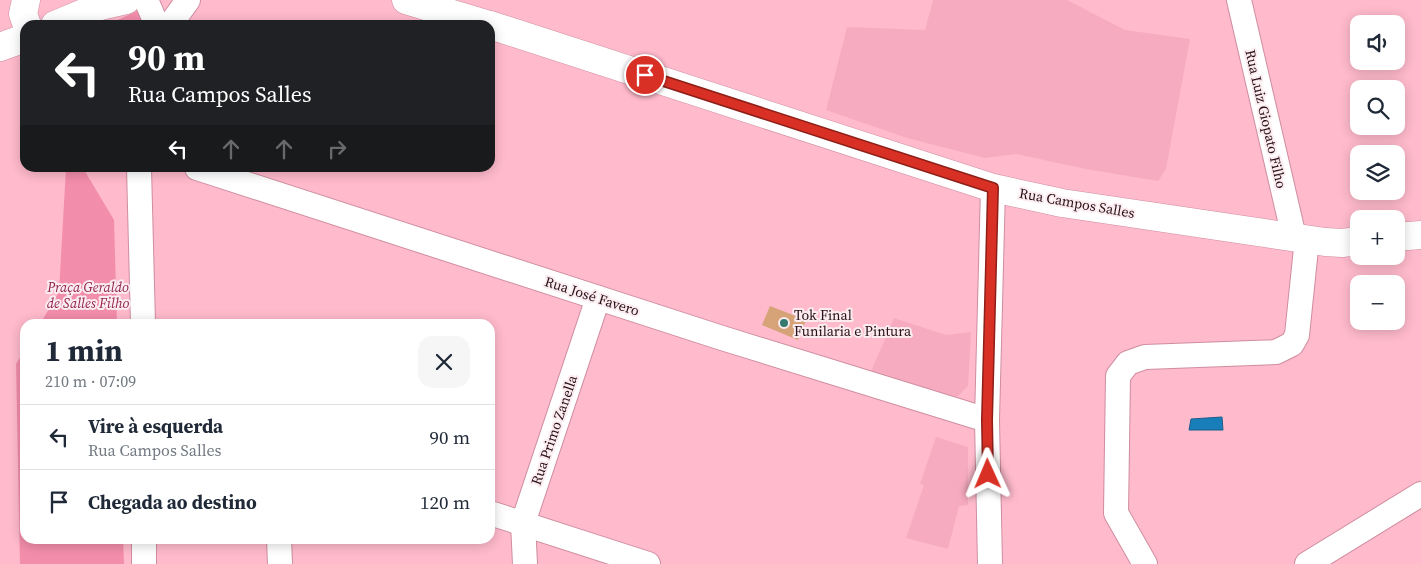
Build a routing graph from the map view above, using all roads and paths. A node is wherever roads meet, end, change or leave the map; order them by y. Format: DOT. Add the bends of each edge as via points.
graph roads {
  1 [pos="26,0"];
  2 [pos="126,0"];
  3 [pos="146,0"];
  4 [pos="188,0"];
  5 [pos="406,0"];
  6 [pos="1239,0"];
  7 [pos="25,20"];
  8 [pos="67,20"];
  9 [pos="155,20"];
  10 [pos="174,20"];
  11 [pos="473,20"];
  12 [pos="495,27"];
  13 [pos="20,40"];
  14 [pos="0,47"];
  15 [pos="139,172"];
  16 [pos="209,172"];
  17 [pos="993,188"];
  18 [pos="1421,235"];
  19 [pos="1405,236"];
  20 [pos="1300,238"];
  21 [pos="1350,242"];
  22 [pos="598,298"];
  23 [pos="143,319"];
  24 [pos="987,420"];
  25 [pos="1421,494"];
  26 [pos="495,515"];
  27 [pos="523,523"];
  28 [pos="144,544"];
  29 [pos="279,544"];
  30 [pos="144,564"];
  31 [pos="280,564"];
  32 [pos="525,564"];
  33 [pos="648,564"];
  34 [pos="990,564"];
  35 [pos="1145,564"];
  36 [pos="1307,564"];
  1 -- 7 [label="main road"];
  2 -- 8 [label="main road" via="100,6"];
  3 -- 9 [label="street"];
  4 -- 10 [label="street"];
  5 -- 11 [label="main road, Rua Campos Salles"];
  6 -- 20 [label="street, Rua Luiz Giopato Filho"];
  12 -- 17 [label="main road, Rua Campos Salles"];
  13 -- 14 [label="main road"];
  15 -- 23 [label="street"];
  16 -- 22 [label="street, Rua José Favero"];
  17 -- 20 [label="main road, Rua Campos Salles" via="1062,203"];
  17 -- 24 [label="street"];
  18 -- 19 [label="main road"];
  20 -- 21 [label="main road, Rua Campos Salles"];
  20 -- 35 [label="street, Rua Luiz Giopato Filho" via="1298,335 1292,344 1276,352 1145,357 1128,363 1118,376 1116,513"];
  22 -- 24 [label="street, Rua José Favero"];
  22 -- 27 [label="street, Rua Primo Zanella"];
  24 -- 34 [label="street"];
  25 -- 36 [label="street"];
  26 -- 27 [label="street"];
  27 -- 32 [label="street, Rua Primo Zanella"];
  27 -- 33 [label="street"];
  28 -- 30 [label="street"];
  29 -- 31 [label="street"];
}
